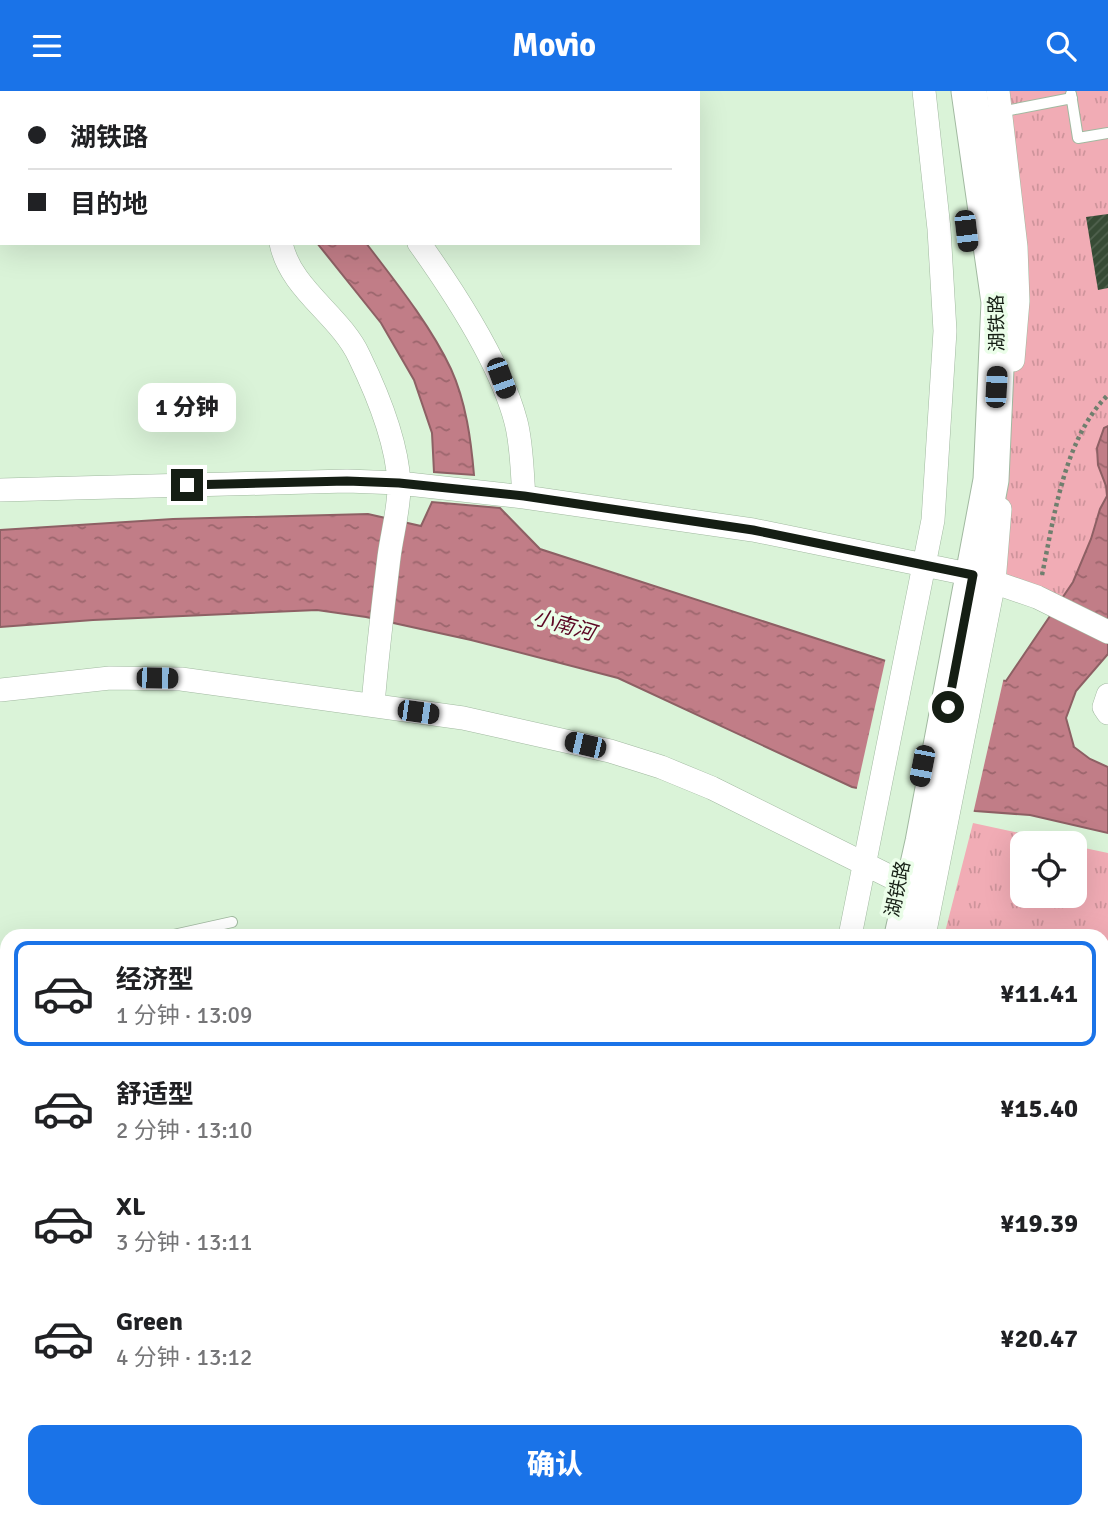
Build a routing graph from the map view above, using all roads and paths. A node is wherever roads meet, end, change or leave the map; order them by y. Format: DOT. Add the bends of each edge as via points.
graph roads {
  1 [pos="924,91"];
  2 [pos="1071,95"];
  3 [pos="978,106"];
  4 [pos="1108,133"];
  5 [pos="282,245"];
  6 [pos="420,245"];
  7 [pos="1108,395"];
  8 [pos="399,483"];
  9 [pos="0,490"];
  10 [pos="524,496"];
  11 [pos="962,574"];
  12 [pos="1037,597"];
  13 [pos="1108,632"];
  14 [pos="0,689"];
  15 [pos="1108,695"];
  16 [pos="373,705"];
  17 [pos="1108,713"];
  18 [pos="925,842"];
  19 [pos="864,864"];
  20 [pos="899,881"];
  21 [pos="232,922"];
  22 [pos="200,929"];
  23 [pos="851,929"];
  24 [pos="889,929"];
  25 [pos="904,929"];
  26 [pos="924,929"];
  1 -- 11 [label="street" via="945,331 933,520"];
  2 -- 3 [label="lane"];
  2 -- 4 [label="lane" via="1078,138"];
  3 -- 11 [label="main road, 湖铁路" via="979,341"];
  3 -- 11 [label="street" via="1016,247 1018,301"];
  5 -- 8 [label="street" via="299,280 354,345 391,440"];
  6 -- 10 [label="street" via="501,378 517,425"];
  7 -- 12 [label="path" via="1080,433 1058,503"];
  8 -- 9 [label="street"];
  8 -- 10 [label="street"];
  8 -- 16 [label="street"];
  10 -- 11 [label="street" via="753,530"];
  11 -- 12 [label="street"];
  11 -- 18 [label="main road, 湖铁路" via="957,669"];
  11 -- 19 [label="street" via="908,652"];
  12 -- 13 [label="street"];
  14 -- 16 [label="street" via="110,678 181,679"];
  15 -- 17 [label="street" via="1104,707"];
  16 -- 19 [label="street" via="463,718 661,767"];
  18 -- 20 [label="main road, 湖铁路"];
  18 -- 25 [label="main road, 湖铁路"];
  18 -- 26 [label="street"];
  19 -- 20 [label="street"];
  19 -- 23 [label="street"];
  20 -- 24 [label="main road, 湖铁路"];
  21 -- 22 [label="lane"];
}
